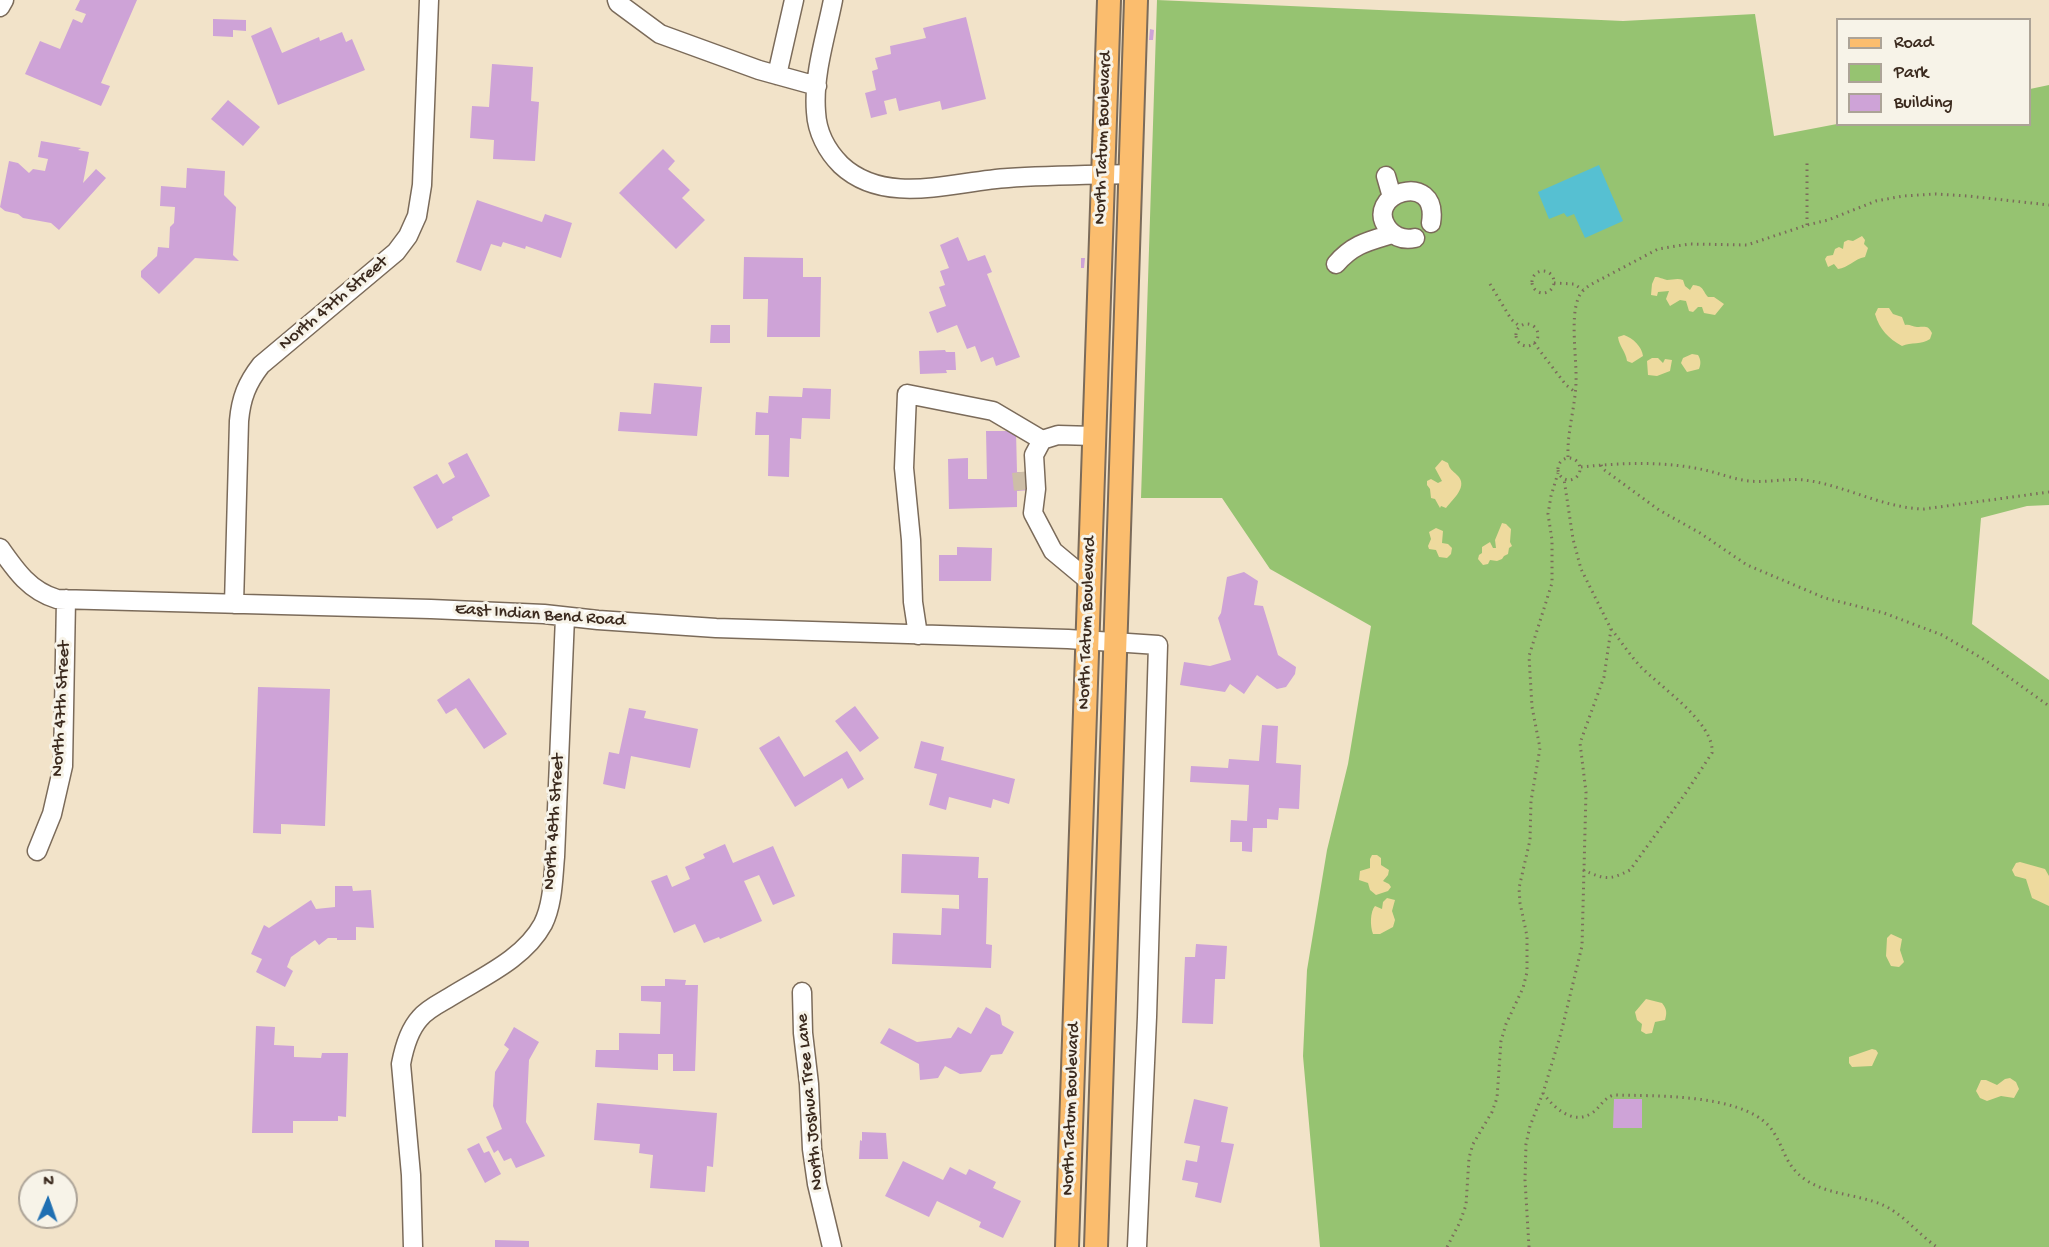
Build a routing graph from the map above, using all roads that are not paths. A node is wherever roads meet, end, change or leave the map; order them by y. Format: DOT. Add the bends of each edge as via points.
graph roads {
  1 [pos="4,0"];
  2 [pos="429,0"];
  3 [pos="616,0"];
  4 [pos="794,0"];
  5 [pos="833,0"];
  6 [pos="1109,0"];
  7 [pos="1136,0"];
  8 [pos="0,7"];
  9 [pos="777,75"];
  10 [pos="817,86"];
  11 [pos="1103,174"];
  12 [pos="1131,174"];
  13 [pos="1386,176"];
  14 [pos="1392,197"];
  15 [pos="1431,223"];
  16 [pos="1392,234"];
  17 [pos="1415,238"];
  18 [pos="1336,264"];
  19 [pos="1094,436"];
  20 [pos="1038,448"];
  21 [pos="1021,472"];
  22 [pos="1023,491"];
  23 [pos="1033,513"];
  24 [pos="0,548"];
  25 [pos="1089,581"];
  26 [pos="66,599"];
  27 [pos="234,604"];
  28 [pos="565,617"];
  29 [pos="918,634"];
  30 [pos="1101,641"];
  31 [pos="37,851"];
  32 [pos="802,992"];
  33 [pos="413,1247"];
  34 [pos="832,1247"];
  35 [pos="1067,1247"];
  36 [pos="1096,1247"];
  37 [pos="1137,1247"];
  1 -- 8 [label="street"];
  2 -- 27 [label="street, North 47th Street" via="422,186 417,216 408,236 396,252 261,365 247,384 240,405"];
  3 -- 9 [label="street" via="660,34"];
  4 -- 9 [label="street"];
  5 -- 10 [label="street"];
  6 -- 11 [label="main road, North Tatum Boulevard"];
  7 -- 12 [label="main road, North Tatum Boulevard"];
  9 -- 10 [label="street"];
  10 -- 11 [label="street" via="816,114 825,145 848,171 866,182 912,189 1006,178"];
  11 -- 12 [label="street"];
  11 -- 19 [label="main road, North Tatum Boulevard"];
  12 -- 30 [label="main road, North Tatum Boulevard"];
  13 -- 14 [label="street"];
  14 -- 15 [label="street" via="1407,190 1422,195 1431,208"];
  14 -- 16 [label="street" via="1386,203 1384,220"];
  16 -- 17 [label="street"];
  16 -- 18 [label="street" via="1360,244"];
  19 -- 20 [label="street" via="1058,435"];
  19 -- 25 [label="main road, North Tatum Boulevard"];
  20 -- 21 [label="street"];
  20 -- 23 [label="street"];
  20 -- 29 [label="street" via="993,411 907,394 904,468"];
  22 -- 23 [label="street"];
  23 -- 25 [label="street" via="1053,551"];
  24 -- 26 [label="street, East Indian Bend Road" via="24,581 46,596"];
  25 -- 30 [label="main road, North Tatum Boulevard"];
  26 -- 27 [label="street, East Indian Bend Road"];
  26 -- 31 [label="street, North 47th Street" via="63,766 52,814"];
  27 -- 28 [label="street, East Indian Bend Road"];
  28 -- 29 [label="street, East Indian Bend Road" via="716,628"];
  28 -- 33 [label="street, North 48th Street" via="554,867 543,923 526,947 509,960 420,1017 403,1050"];
  29 -- 30 [label="street, East Indian Bend Road"];
  30 -- 35 [label="main road, North Tatum Boulevard"];
  30 -- 36 [label="main road, North Tatum Boulevard"];
  30 -- 37 [label="street, North Tatum Boulevard" via="1158,645"];
  32 -- 34 [label="street, North Joshua Tree Lane" via="812,1149"];
}
